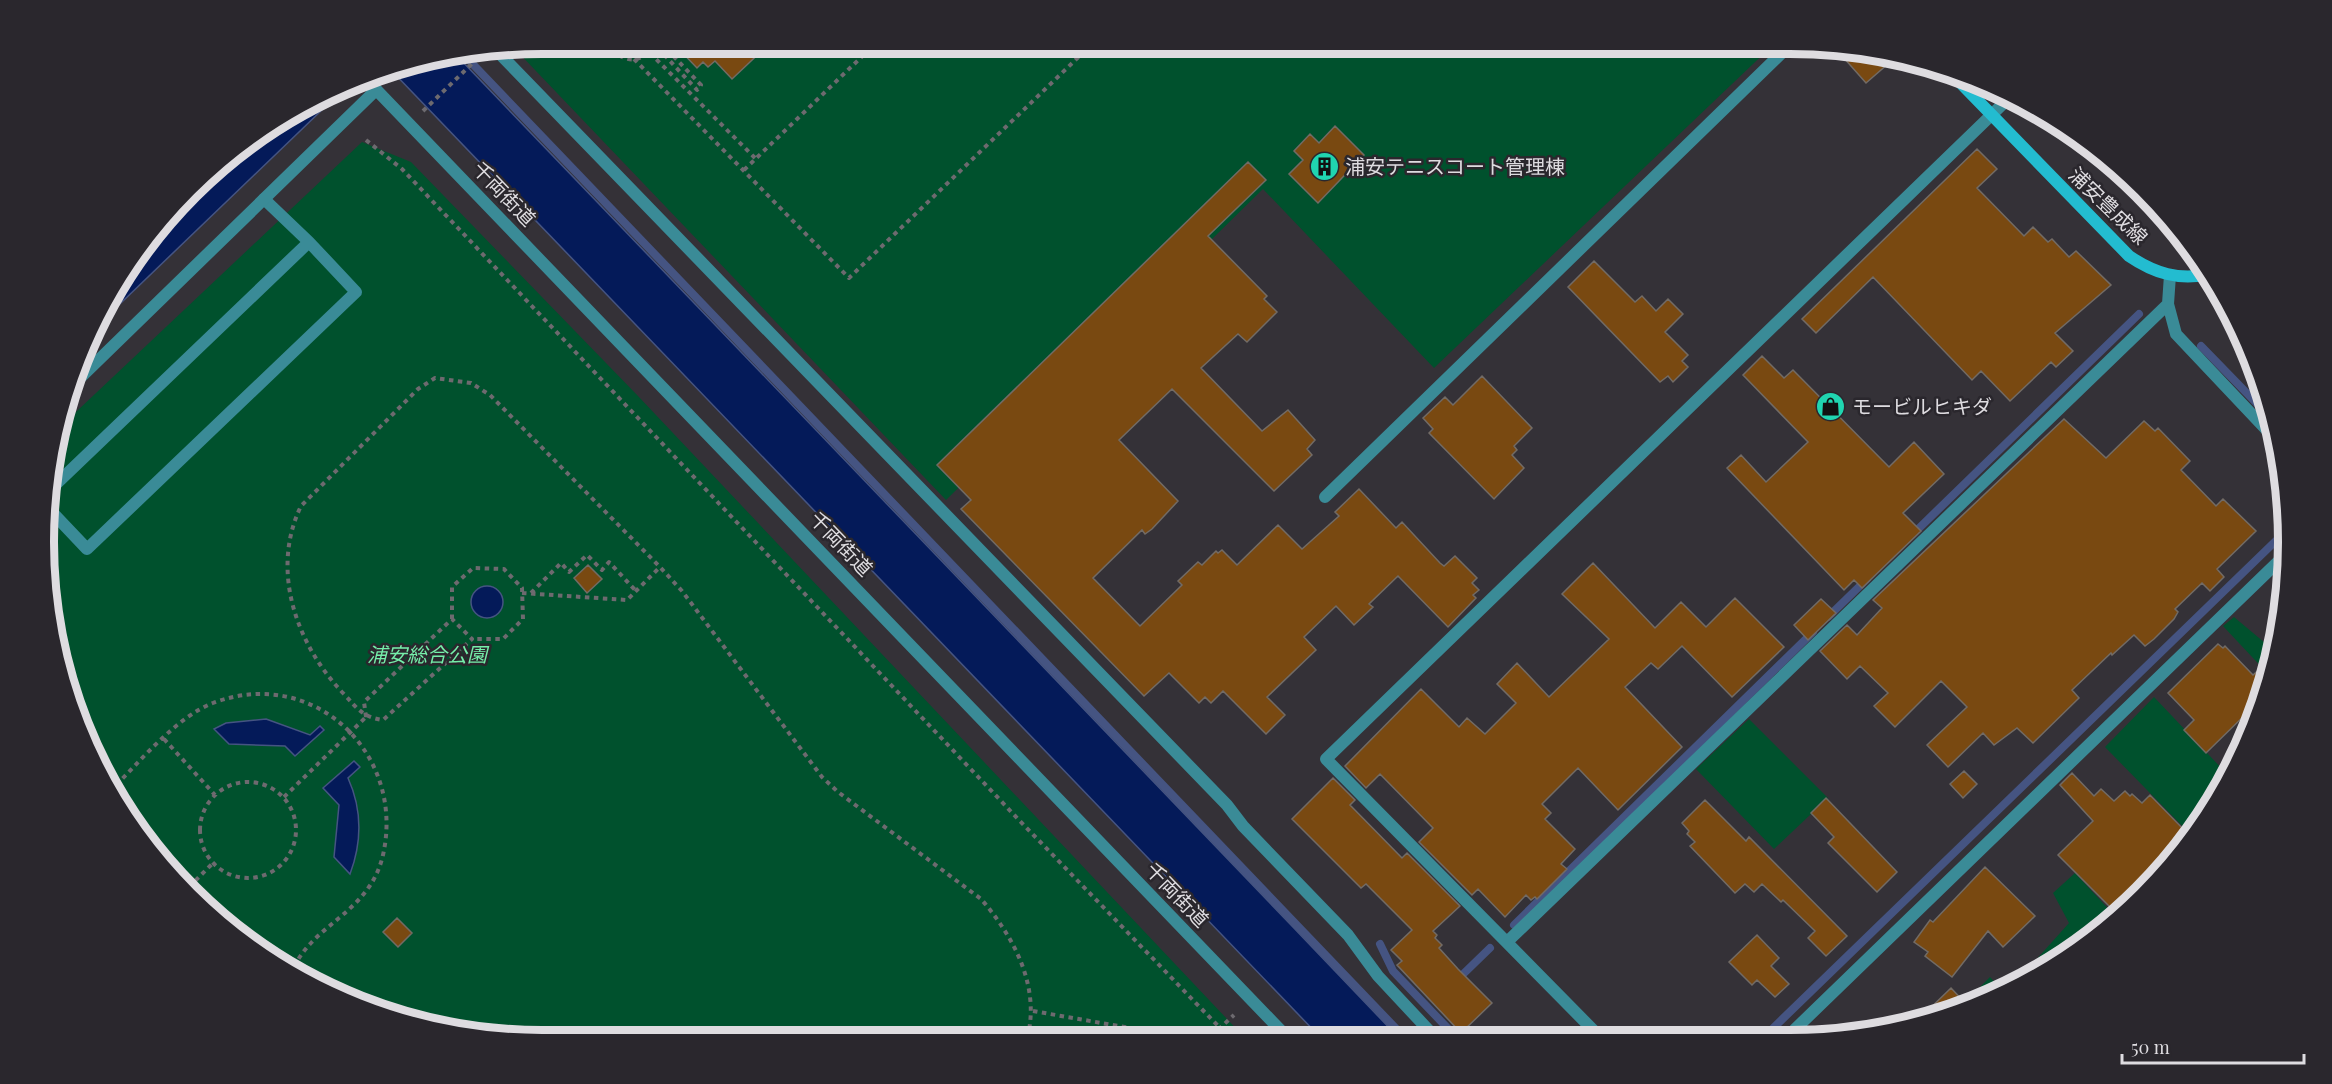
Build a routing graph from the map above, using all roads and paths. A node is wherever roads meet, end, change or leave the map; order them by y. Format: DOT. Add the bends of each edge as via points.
graph roads {
  1 [pos="615,54"];
  2 [pos="647,54"];
  3 [pos="651,54"];
  4 [pos="663,54"];
  5 [pos="672,54"];
  6 [pos="864,54"];
  7 [pos="1082,54"];
  8 [pos="1781,54"];
  9 [pos="502,56"];
  10 [pos="477,58"];
  11 [pos="634,59"];
  12 [pos="371,85"];
  13 [pos="1963,86"];
  14 [pos="376,90"];
  15 [pos="2004,103"];
  16 [pos="422,110"];
  17 [pos="1992,116"];
  18 [pos="366,140"];
  19 [pos="756,159"];
  20 [pos="744,170"];
  21 [pos="264,199"];
  22 [pos="309,242"];
  23 [pos="2198,274"];
  24 [pos="2170,275"];
  25 [pos="2168,304"];
  26 [pos="84,374"];
  27 [pos="2264,427"];
  28 [pos="58,483"];
  29 [pos="1325,497"];
  30 [pos="55,515"];
  31 [pos="2277,562"];
  32 [pos="660,567"];
  33 [pos="636,591"];
  34 [pos="522,593"];
  35 [pos="531,593"];
  36 [pos="452,619"];
  37 [pos="472,639"];
  38 [pos="366,717"];
  39 [pos="351,733"];
  40 [pos="164,739"];
  41 [pos="118,784"];
  42 [pos="215,795"];
  43 [pos="284,797"];
  44 [pos="213,863"];
  45 [pos="193,882"];
  46 [pos="1508,941"];
  47 [pos="296,964"];
  48 [pos="1033,1011"];
  49 [pos="1234,1015"];
  50 [pos="1220,1028"];
  51 [pos="1029,1030"];
  52 [pos="1141,1030"];
  53 [pos="1280,1030"];
  54 [pos="1429,1030"];
  55 [pos="1593,1030"];
  56 [pos="1794,1030"];
  1 -- 11 [label="path"];
  2 -- 11 [label="path"];
  3 -- 19 [label="path"];
  4 -- 5 [label="path" via="697,90 701,85"];
  6 -- 19 [label="path"];
  7 -- 20 [label="path" via="849,278"];
  8 -- 29 [label="street"];
  9 -- 54 [label="street" via="1227,805 1348,935 1378,976"];
  10 -- 16 [label="path"];
  11 -- 20 [label="path"];
  12 -- 14 [label="street, 千両街道"];
  13 -- 17 [label="main road, 浦安豊成線"];
  14 -- 21 [label="street"];
  14 -- 53 [label="street, 千両街道"];
  15 -- 17 [label="street"];
  17 -- 24 [label="main road, 浦安豊成線" via="2129,256 2150,271"];
  17 -- 46 [label="street" via="1326,759"];
  18 -- 50 [label="path" via="402,169"];
  19 -- 20 [label="path"];
  21 -- 22 [label="street"];
  21 -- 26 [label="street"];
  22 -- 28 [label="street"];
  22 -- 30 [label="street" via="356,292 87,549"];
  23 -- 24 [label="main road, 浦安豊成線"];
  24 -- 25 [label="street"];
  25 -- 27 [label="street" via="2176,334"];
  25 -- 46 [label="street"];
  31 -- 56 [label="street"];
  32 -- 33 [label="path"];
  32 -- 38 [label="path" via="490,395 471,383 435,378 418,389 302,506 293,525 288,588 296,619 309,652"];
  32 -- 48 [label="path" via="822,777 981,899 996,916 1014,943"];
  33 -- 35 [label="path" via="627,600"];
  33 -- 35 [label="path" via="609,562 602,570 587,555 569,572 561,563"];
  34 -- 35 [label="path"];
  34 -- 36 [label="path" via="504,569 473,568 453,587"];
  34 -- 37 [label="path" via="523,619 502,639"];
  36 -- 37 [label="path"];
  36 -- 38 [label="path" via="364,702"];
  37 -- 38 [label="path" via="383,720"];
  38 -- 39 [label="path"];
  39 -- 40 [label="path" via="341,722 304,702 286,696 248,694 199,709"];
  39 -- 43 [label="path"];
  39 -- 47 [label="path" via="377,768 386,812 383,856 359,900 307,947"];
  40 -- 41 [label="path"];
  40 -- 42 [label="path"];
  42 -- 43 [label="path" via="243,782 272,788"];
  42 -- 44 [label="path" via="206,807 201,829 205,851"];
  43 -- 44 [label="path" via="296,827 294,844 281,864 259,877 243,878"];
  44 -- 45 [label="path"];
  46 -- 55 [label="street"];
  48 -- 51 [label="path"];
  48 -- 52 [label="path"];
  49 -- 50 [label="path"];
}
